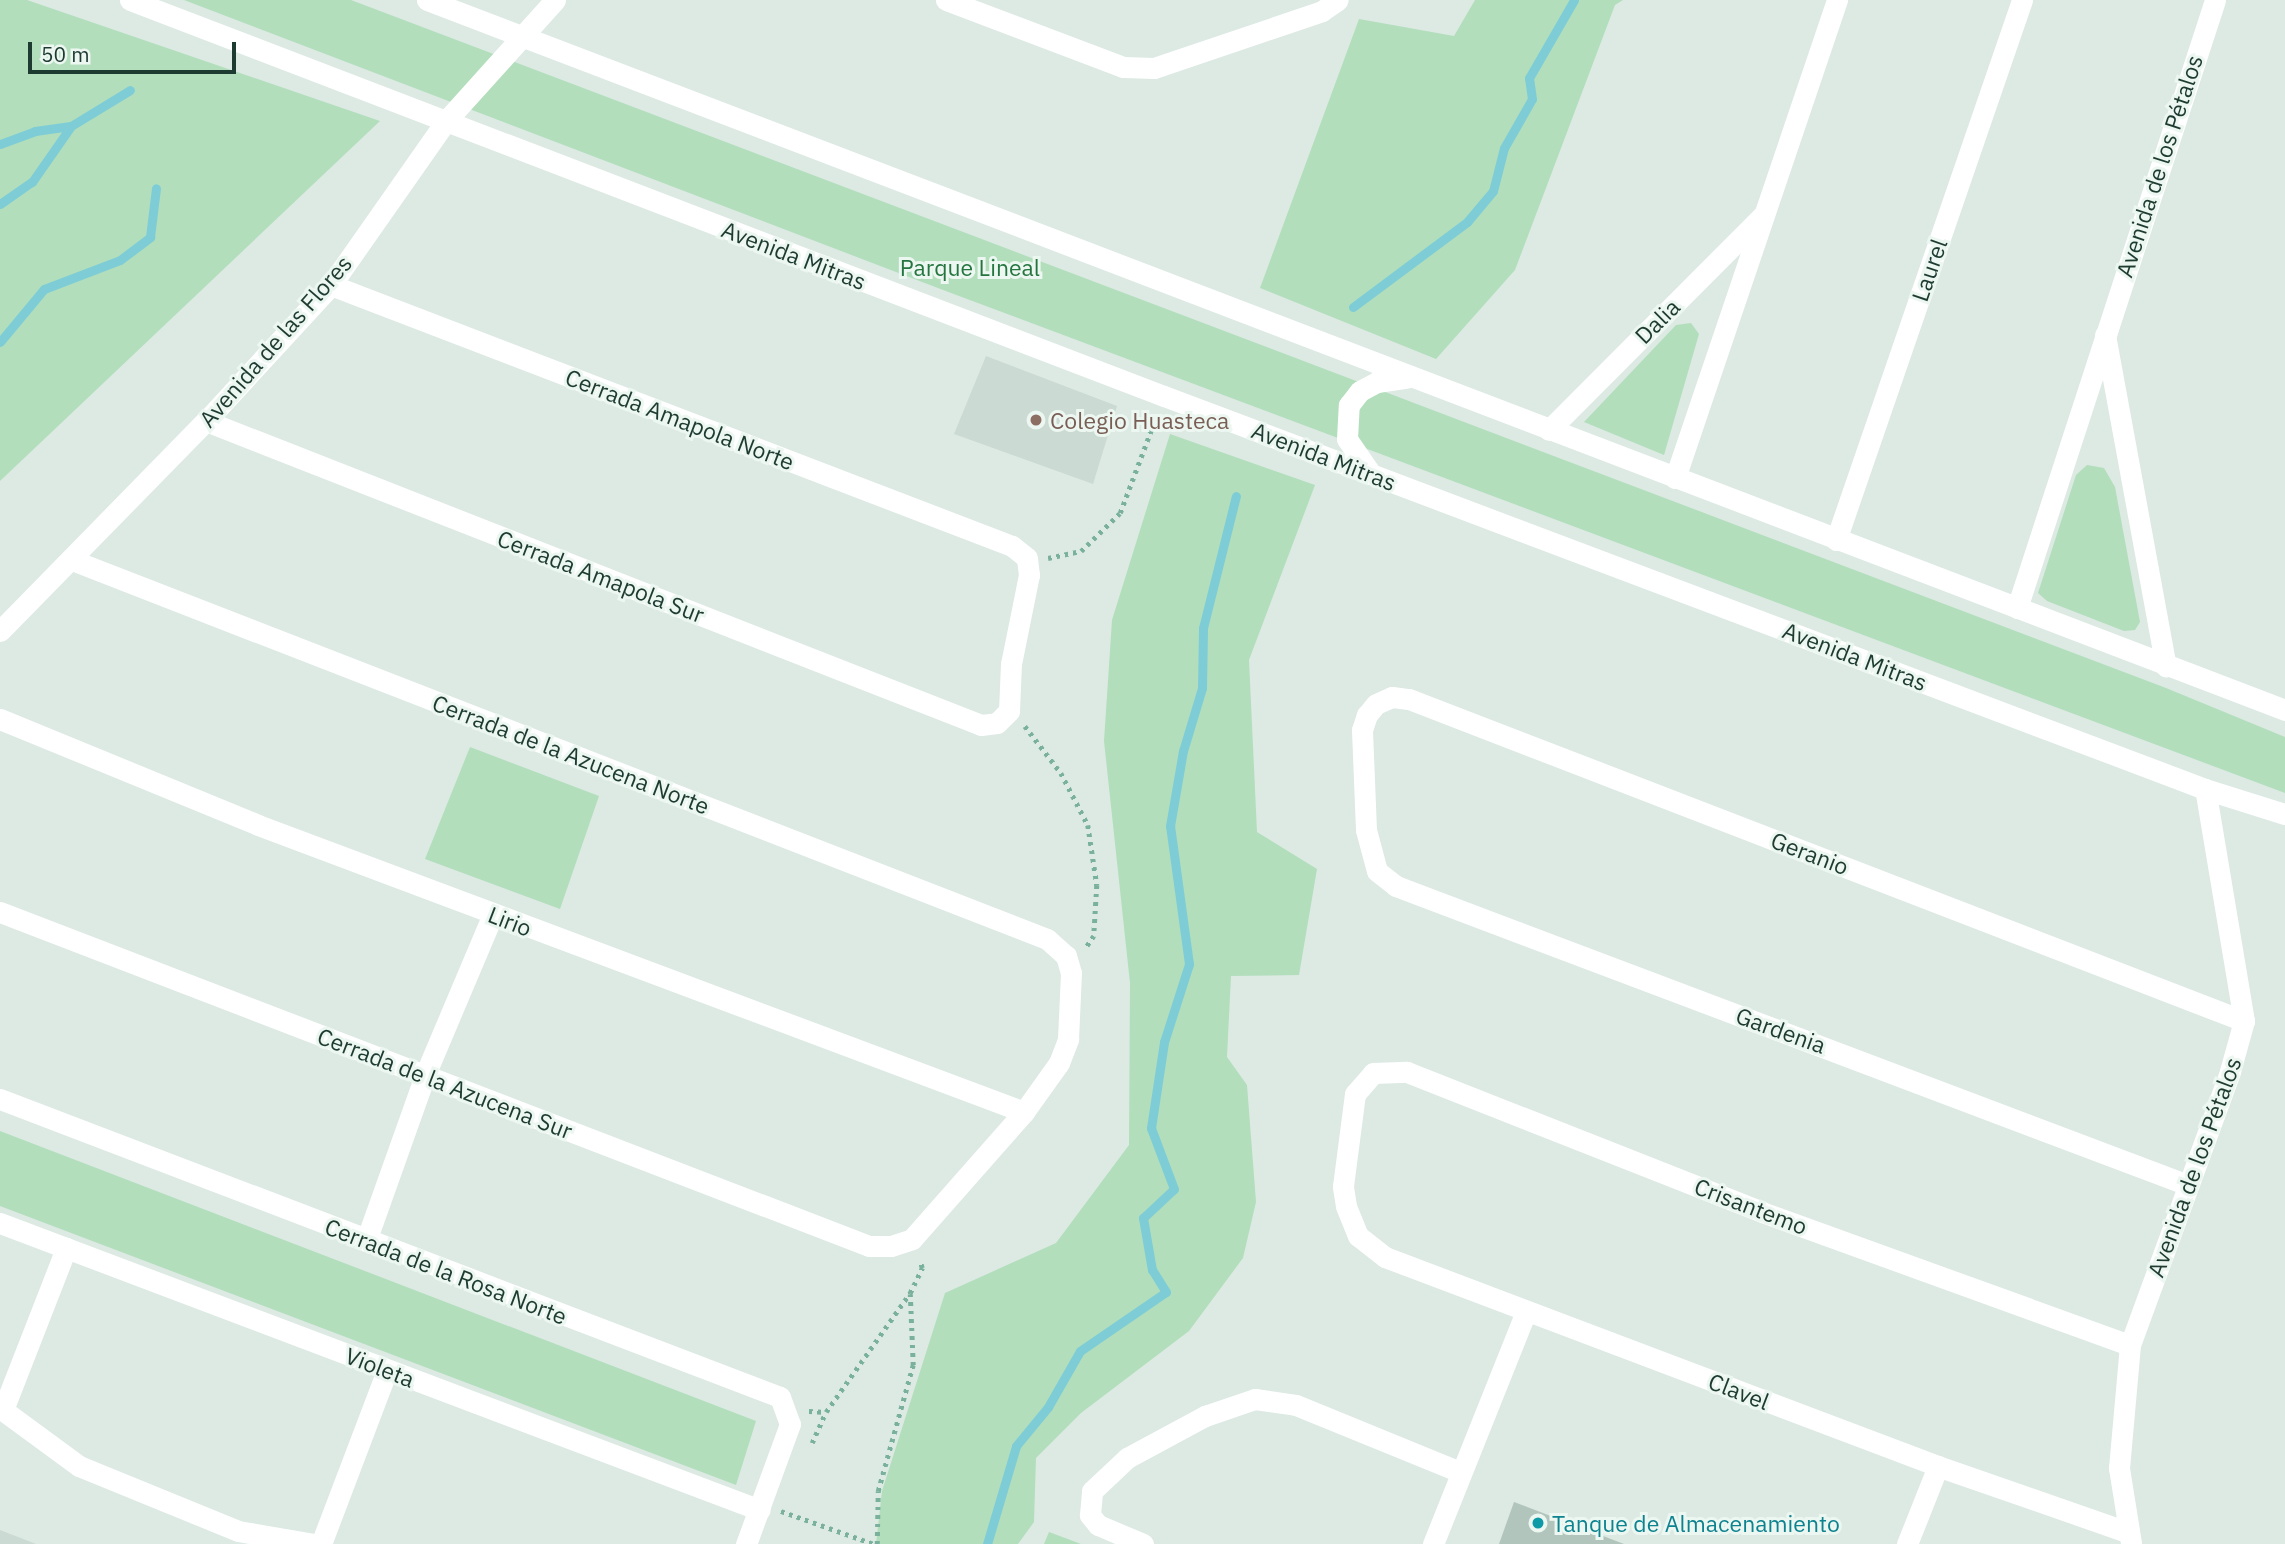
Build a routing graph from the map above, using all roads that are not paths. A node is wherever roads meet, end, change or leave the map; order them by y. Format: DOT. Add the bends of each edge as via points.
graph roads {
  1 [pos="130,0"];
  2 [pos="427,0"];
  3 [pos="555,0"];
  4 [pos="946,0"];
  5 [pos="1338,0"];
  6 [pos="1837,0"];
  7 [pos="2022,0"];
  8 [pos="2215,0"];
  9 [pos="520,36"];
  10 [pos="446,121"];
  11 [pos="1766,212"];
  12 [pos="331,285"];
  13 [pos="2105,333"];
  14 [pos="1408,378"];
  15 [pos="206,421"];
  16 [pos="1549,430"];
  17 [pos="1372,475"];
  18 [pos="1675,478"];
  19 [pos="1836,540"];
  20 [pos="72,560"];
  21 [pos="2017,608"];
  22 [pos="0,631"];
  23 [pos="2166,666"];
  24 [pos="2285,710"];
  25 [pos="1003,717"];
  26 [pos="0,719"];
  27 [pos="2204,789"];
  28 [pos="2285,814"];
  29 [pos="1377,871"];
  30 [pos="0,912"];
  31 [pos="493,914"];
  32 [pos="2244,1021"];
  33 [pos="425,1075"];
  34 [pos="0,1099"];
  35 [pos="1024,1112"];
  36 [pos="2188,1185"];
  37 [pos="0,1223"];
  38 [pos="1358,1236"];
  39 [pos="366,1241"];
  40 [pos="66,1248"];
  41 [pos="1526,1311"];
  42 [pos="2130,1345"];
  43 [pos="387,1370"];
  44 [pos="2,1409"];
  45 [pos="1938,1466"];
  46 [pos="1461,1472"];
  47 [pos="772,1515"];
  48 [pos="2129,1538"];
  49 [pos="313,1544"];
  50 [pos="320,1544"];
  51 [pos="746,1544"];
  52 [pos="1143,1544"];
  53 [pos="1433,1544"];
  54 [pos="1908,1544"];
  1 -- 10 [label="street, Avenida Mitras"];
  2 -- 9 [label="street"];
  3 -- 9 [label="street, Avenida de las Flores"];
  4 -- 5 [label="street" via="1123,68 1154,68 1309,16"];
  6 -- 11 [label="street, Dalia"];
  7 -- 19 [label="street, Laurel"];
  8 -- 13 [label="street, Avenida de los Pétalos"];
  9 -- 10 [label="street, Avenida de las Flores"];
  9 -- 14 [label="street"];
  10 -- 12 [label="street, Avenida de las Flores"];
  10 -- 17 [label="street, Avenida Mitras"];
  11 -- 16 [label="street, Dalia"];
  11 -- 18 [label="street, Dalia"];
  12 -- 15 [label="street, Avenida de las Flores"];
  12 -- 25 [label="street, Cerrada Amapola Norte" via="1012,546 1027,558 1029,575"];
  13 -- 21 [label="street, Avenida de los Pétalos"];
  13 -- 23 [label="street, Avenida de los Pétalos"];
  14 -- 16 [label="street"];
  14 -- 17 [label="street" via="1377,382 1360,391 1349,405 1347,439"];
  15 -- 20 [label="street, Avenida de las Flores"];
  15 -- 25 [label="street, Cerrada Amapola Sur" via="981,725"];
  16 -- 18 [label="street"];
  17 -- 27 [label="street, Avenida Mitras"];
  18 -- 19 [label="street"];
  19 -- 21 [label="street"];
  20 -- 22 [label="street, Avenida de las Flores"];
  20 -- 35 [label="street, Cerrada de la Azucena Norte" via="1047,939 1068,964 1068,1039 1059,1063"];
  21 -- 23 [label="street"];
  23 -- 24 [label="street"];
  26 -- 31 [label="street, Lirio"];
  27 -- 28 [label="street, Avenida Mitras"];
  27 -- 32 [label="street, Avenida de los Pétalos"];
  29 -- 32 [label="street, Geranio" via="1366,830 1362,730 1376,704 1392,697 1409,699"];
  29 -- 36 [label="street, Gardenia" via="1418,895"];
  30 -- 33 [label="street, Cerrada de la Azucena Sur"];
  31 -- 33 [label="street"];
  31 -- 35 [label="street, Lirio"];
  32 -- 36 [label="street, Avenida de los Pétalos"];
  33 -- 35 [label="street, Cerrada de la Azucena Sur" via="869,1246 891,1246 912,1239"];
  33 -- 39 [label="street"];
  34 -- 39 [label="street, Cerrada de la Rosa Norte"];
  36 -- 42 [label="street, Avenida de los Pétalos"];
  37 -- 40 [label="street, Violeta"];
  38 -- 41 [label="street, Clavel" via="1385,1257"];
  38 -- 42 [label="street, Crisantemo" via="1343,1186 1354,1094 1373,1073 1407,1072 1762,1212"];
  39 -- 47 [label="street, Cerrada de la Rosa Norte" via="780,1397 790,1424"];
  40 -- 43 [label="street, Violeta"];
  40 -- 44 [label="street"];
  41 -- 45 [label="street, Clavel"];
  41 -- 46 [label="street"];
  42 -- 48 [label="street, Avenida de los Pétalos" via="2119,1468"];
  43 -- 47 [label="street, Violeta"];
  43 -- 50 [label="street"];
  44 -- 49 [label="street" via="79,1466 238,1531"];
  45 -- 48 [label="street, Clavel"];
  45 -- 54 [label="street"];
  46 -- 52 [label="street" via="1296,1405 1255,1399 1205,1416 1113,1466 1092,1491 1090,1515 1107,1531"];
  46 -- 53 [label="street"];
  47 -- 51 [label="street, Cerrada de la Rosa Norte"];
}
